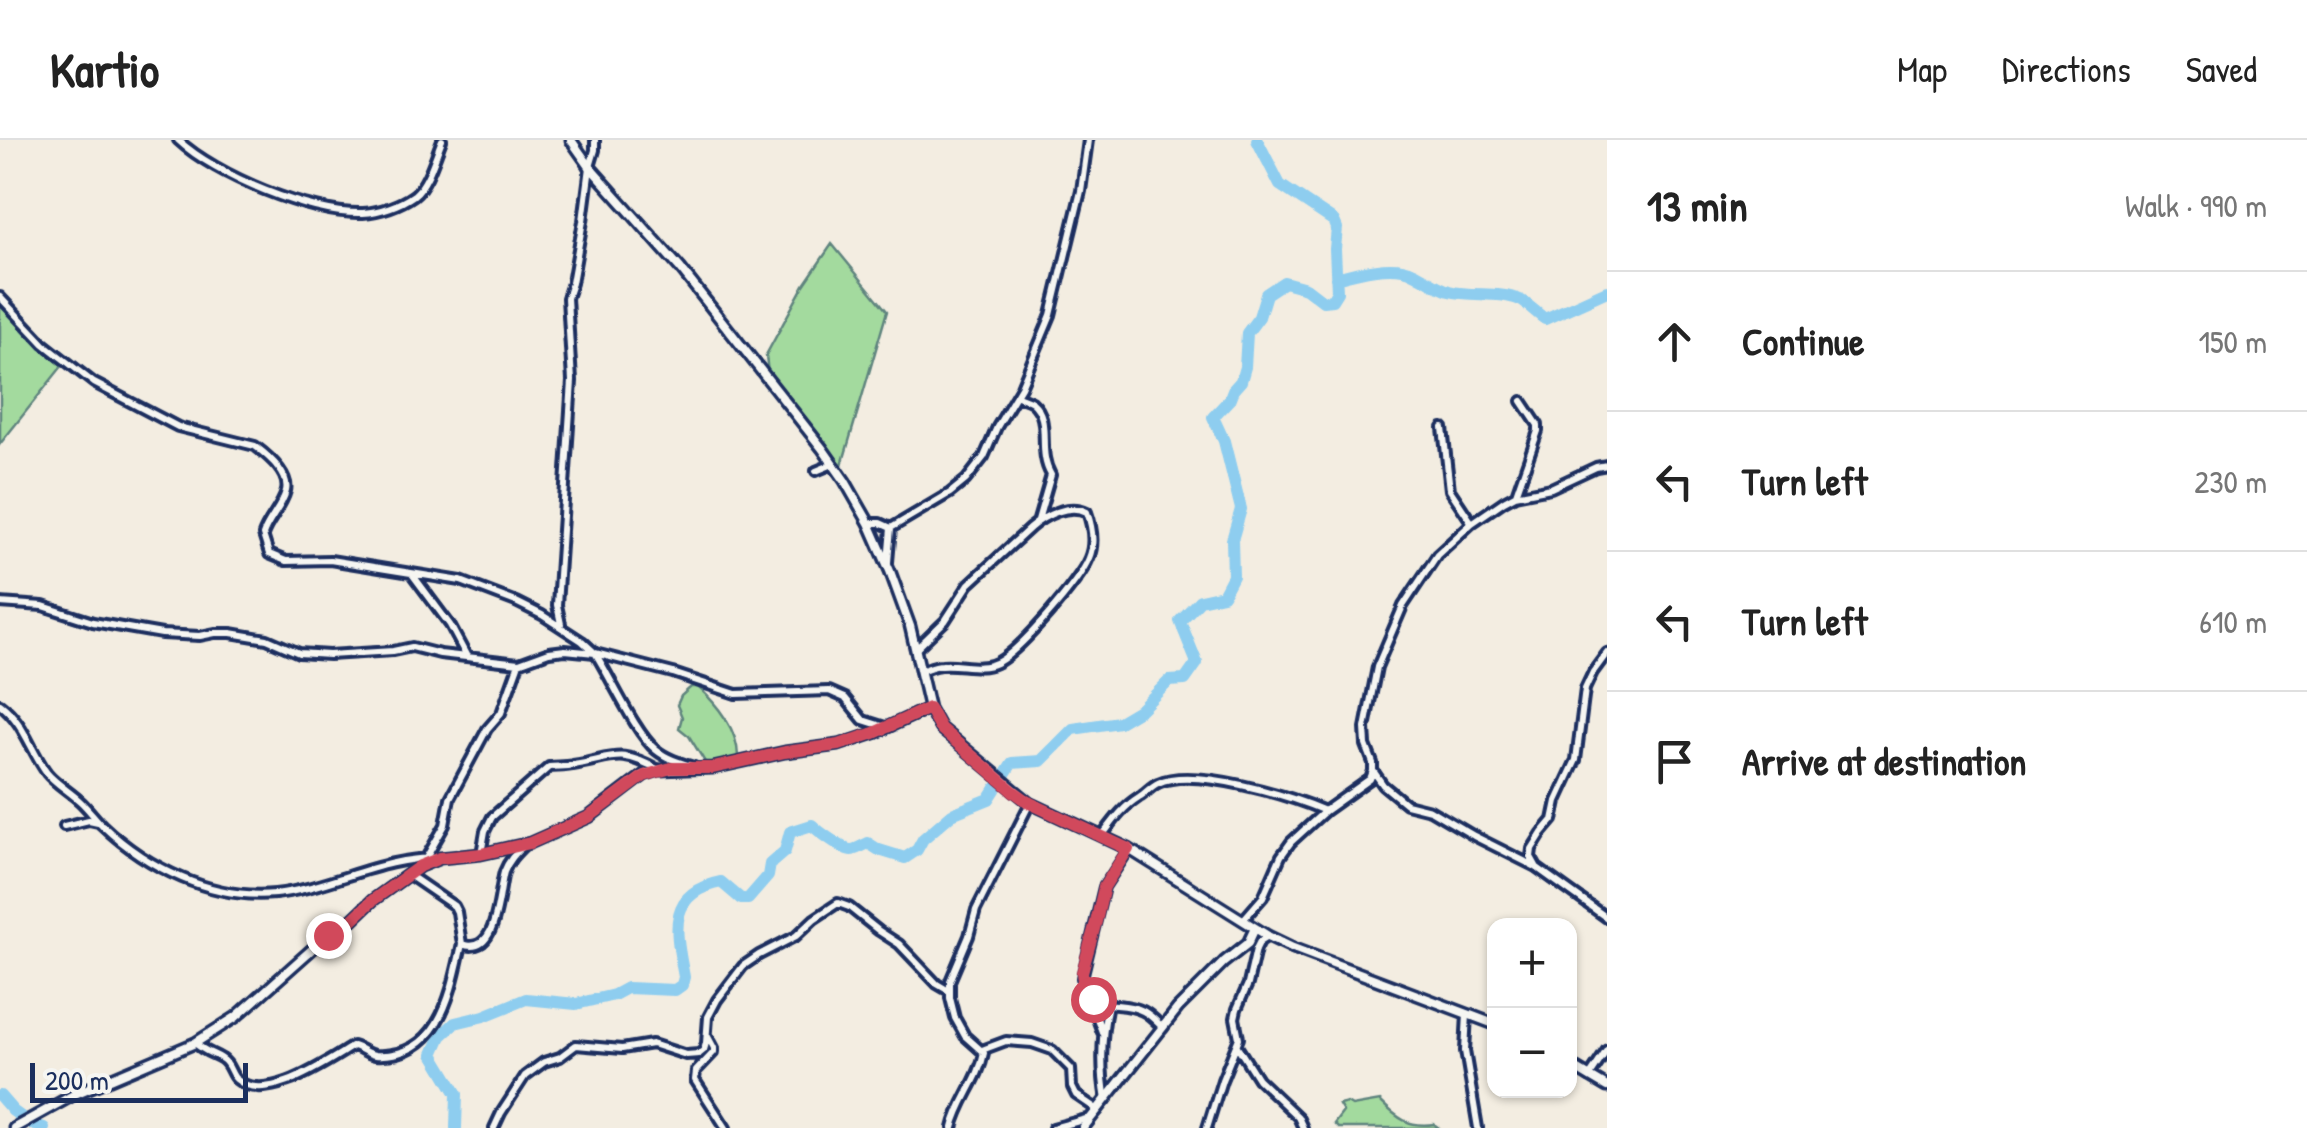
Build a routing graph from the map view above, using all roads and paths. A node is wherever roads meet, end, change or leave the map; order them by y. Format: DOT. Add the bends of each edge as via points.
graph roads {
  1 [pos="178,140"];
  2 [pos="442,140"];
  3 [pos="571,140"];
  4 [pos="595,140"];
  5 [pos="1088,140"];
  6 [pos="590,167"];
  7 [pos="0,297"];
  8 [pos="1016,395"];
  9 [pos="1522,401"];
  10 [pos="1443,428"];
  11 [pos="832,464"];
  12 [pos="1607,465"];
  13 [pos="816,471"];
  14 [pos="1515,495"];
  15 [pos="1038,521"];
  16 [pos="869,523"];
  17 [pos="1472,523"];
  18 [pos="891,528"];
  19 [pos="887,564"];
  20 [pos="410,573"];
  21 [pos="0,602"];
  22 [pos="561,627"];
  23 [pos="916,648"];
  24 [pos="595,653"];
  25 [pos="1607,653"];
  26 [pos="466,656"];
  27 [pos="519,663"];
  28 [pos="920,671"];
  29 [pos="0,704"];
  30 [pos="929,708"];
  31 [pos="888,727"];
  32 [pos="697,768"];
  33 [pos="659,770"];
  34 [pos="1373,771"];
  35 [pos="1030,803"];
  36 [pos="1325,811"];
  37 [pos="99,822"];
  38 [pos="64,826"];
  39 [pos="1102,836"];
  40 [pos="523,846"];
  41 [pos="1128,849"];
  42 [pos="481,854"];
  43 [pos="426,858"];
  44 [pos="440,858"];
  45 [pos="1536,867"];
  46 [pos="409,875"];
  47 [pos="1607,918"];
  48 [pos="1242,920"];
  49 [pos="1255,928"];
  50 [pos="1268,936"];
  51 [pos="462,944"];
  52 [pos="949,991"];
  53 [pos="1088,996"];
  54 [pos="1108,1004"];
  55 [pos="1467,1013"];
  56 [pos="1487,1021"];
  57 [pos="1164,1028"];
  58 [pos="706,1034"];
  59 [pos="1102,1034"];
  60 [pos="195,1043"];
  61 [pos="1236,1045"];
  62 [pos="982,1050"];
  63 [pos="1607,1050"];
  64 [pos="1577,1069"];
  65 [pos="1590,1076"];
  66 [pos="1607,1087"];
  67 [pos="1106,1100"];
  68 [pos="1098,1110"];
  69 [pos="1090,1118"];
  70 [pos="14,1128"];
  71 [pos="494,1128"];
  72 [pos="726,1128"];
  73 [pos="953,1128"];
  74 [pos="1054,1128"];
  75 [pos="1084,1128"];
  76 [pos="1208,1128"];
  77 [pos="1303,1128"];
  78 [pos="1478,1128"];
  1 -- 2 [label="street" via="224,174 354,213 382,210 417,192"];
  3 -- 6 [label="street"];
  4 -- 6 [label="street"];
  5 -- 8 [label="street" via="1052,315"];
  6 -- 11 [label="street" via="680,268"];
  6 -- 22 [label="street" via="567,298 572,381"];
  7 -- 20 [label="street" via="68,366 94,383 178,427 263,452 286,482 264,532 269,554"];
  8 -- 15 [label="street" via="1034,403 1045,422 1044,464 1051,475"];
  8 -- 18 [label="street" via="966,480"];
  9 -- 14 [label="street" via="1538,431"];
  10 -- 17 [label="street" via="1450,490"];
  11 -- 13 [label="street"];
  11 -- 16 [label="street"];
  12 -- 14 [label="street"];
  14 -- 17 [label="street"];
  15 -- 23 [label="street" via="968,584 945,622"];
  15 -- 28 [label="street" via="1068,508 1090,516 1092,547 1071,589 996,663 938,664"];
  16 -- 18 [label="street"];
  16 -- 19 [label="street"];
  17 -- 34 [label="street" via="1419,581 1384,648 1365,728"];
  18 -- 19 [label="street"];
  19 -- 23 [label="street"];
  20 -- 22 [label="street" via="460,581"];
  20 -- 26 [label="street"];
  21 -- 26 [label="street" via="162,634 232,633 329,656 412,647"];
  22 -- 24 [label="street"];
  23 -- 28 [label="street"];
  24 -- 27 [label="street" via="564,650"];
  24 -- 31 [label="street" via="736,694 829,691 845,698 862,720"];
  24 -- 32 [label="street" via="656,750"];
  25 -- 45 [label="street" via="1585,690 1579,748 1554,820 1532,848"];
  26 -- 27 [label="street"];
  27 -- 43 [label="street" via="502,713 450,798 445,825"];
  28 -- 30 [label="street"];
  29 -- 37 [label="street" via="46,771"];
  30 -- 31 [label="street"];
  30 -- 35 [label="street" via="940,728"];
  31 -- 32 [label="street" via="839,745"];
  32 -- 33 [label="street"];
  33 -- 40 [label="street" via="589,817"];
  33 -- 42 [label="street" via="616,756 549,766 492,817"];
  34 -- 36 [label="street" via="1362,787"];
  34 -- 45 [label="street" via="1406,804 1430,810"];
  35 -- 39 [label="street"];
  35 -- 52 [label="street" via="976,910"];
  36 -- 39 [label="street" via="1224,782 1167,780 1130,801"];
  36 -- 48 [label="street" via="1291,842 1263,897"];
  37 -- 38 [label="street"];
  37 -- 43 [label="street" via="164,870 233,892 274,894"];
  39 -- 41 [label="street"];
  40 -- 42 [label="street"];
  40 -- 51 [label="street" via="507,865 495,924 474,946"];
  41 -- 48 [label="street"];
  41 -- 53 [label="street" via="1102,894 1082,972"];
  42 -- 44 [label="street"];
  43 -- 44 [label="street"];
  44 -- 46 [label="street"];
  45 -- 47 [label="street"];
  46 -- 51 [label="street" via="454,906"];
  46 -- 60 [label="street" via="328,935 236,1018"];
  48 -- 49 [label="street"];
  49 -- 50 [label="street"];
  49 -- 57 [label="street"];
  50 -- 55 [label="street"];
  50 -- 61 [label="street" via="1256,949 1237,1009"];
  51 -- 60 [label="street" via="446,1007 408,1052 374,1055 354,1046 283,1084 251,1087"];
  52 -- 58 [label="street" via="898,944 838,903 743,966 708,1016"];
  52 -- 62 [label="street" via="960,1028"];
  53 -- 54 [label="street"];
  53 -- 59 [label="street"];
  54 -- 57 [label="street" via="1138,1009"];
  54 -- 59 [label="street"];
  55 -- 56 [label="street"];
  55 -- 78 [label="street" via="1465,1051"];
  57 -- 67 [label="street"];
  58 -- 71 [label="street" via="704,1050 693,1056 652,1044 571,1048 524,1076"];
  58 -- 72 [label="street" via="714,1052 695,1080"];
  59 -- 67 [label="street"];
  60 -- 70 [label="street"];
  61 -- 76 [label="street"];
  61 -- 77 [label="street"];
  62 -- 68 [label="street" via="1006,1041 1052,1050 1070,1069 1076,1094"];
  62 -- 73 [label="street"];
  63 -- 65 [label="street"];
  64 -- 65 [label="street"];
  65 -- 66 [label="street"];
  67 -- 68 [label="street"];
  68 -- 69 [label="street"];
  69 -- 74 [label="street"];
  69 -- 75 [label="street"];
}
